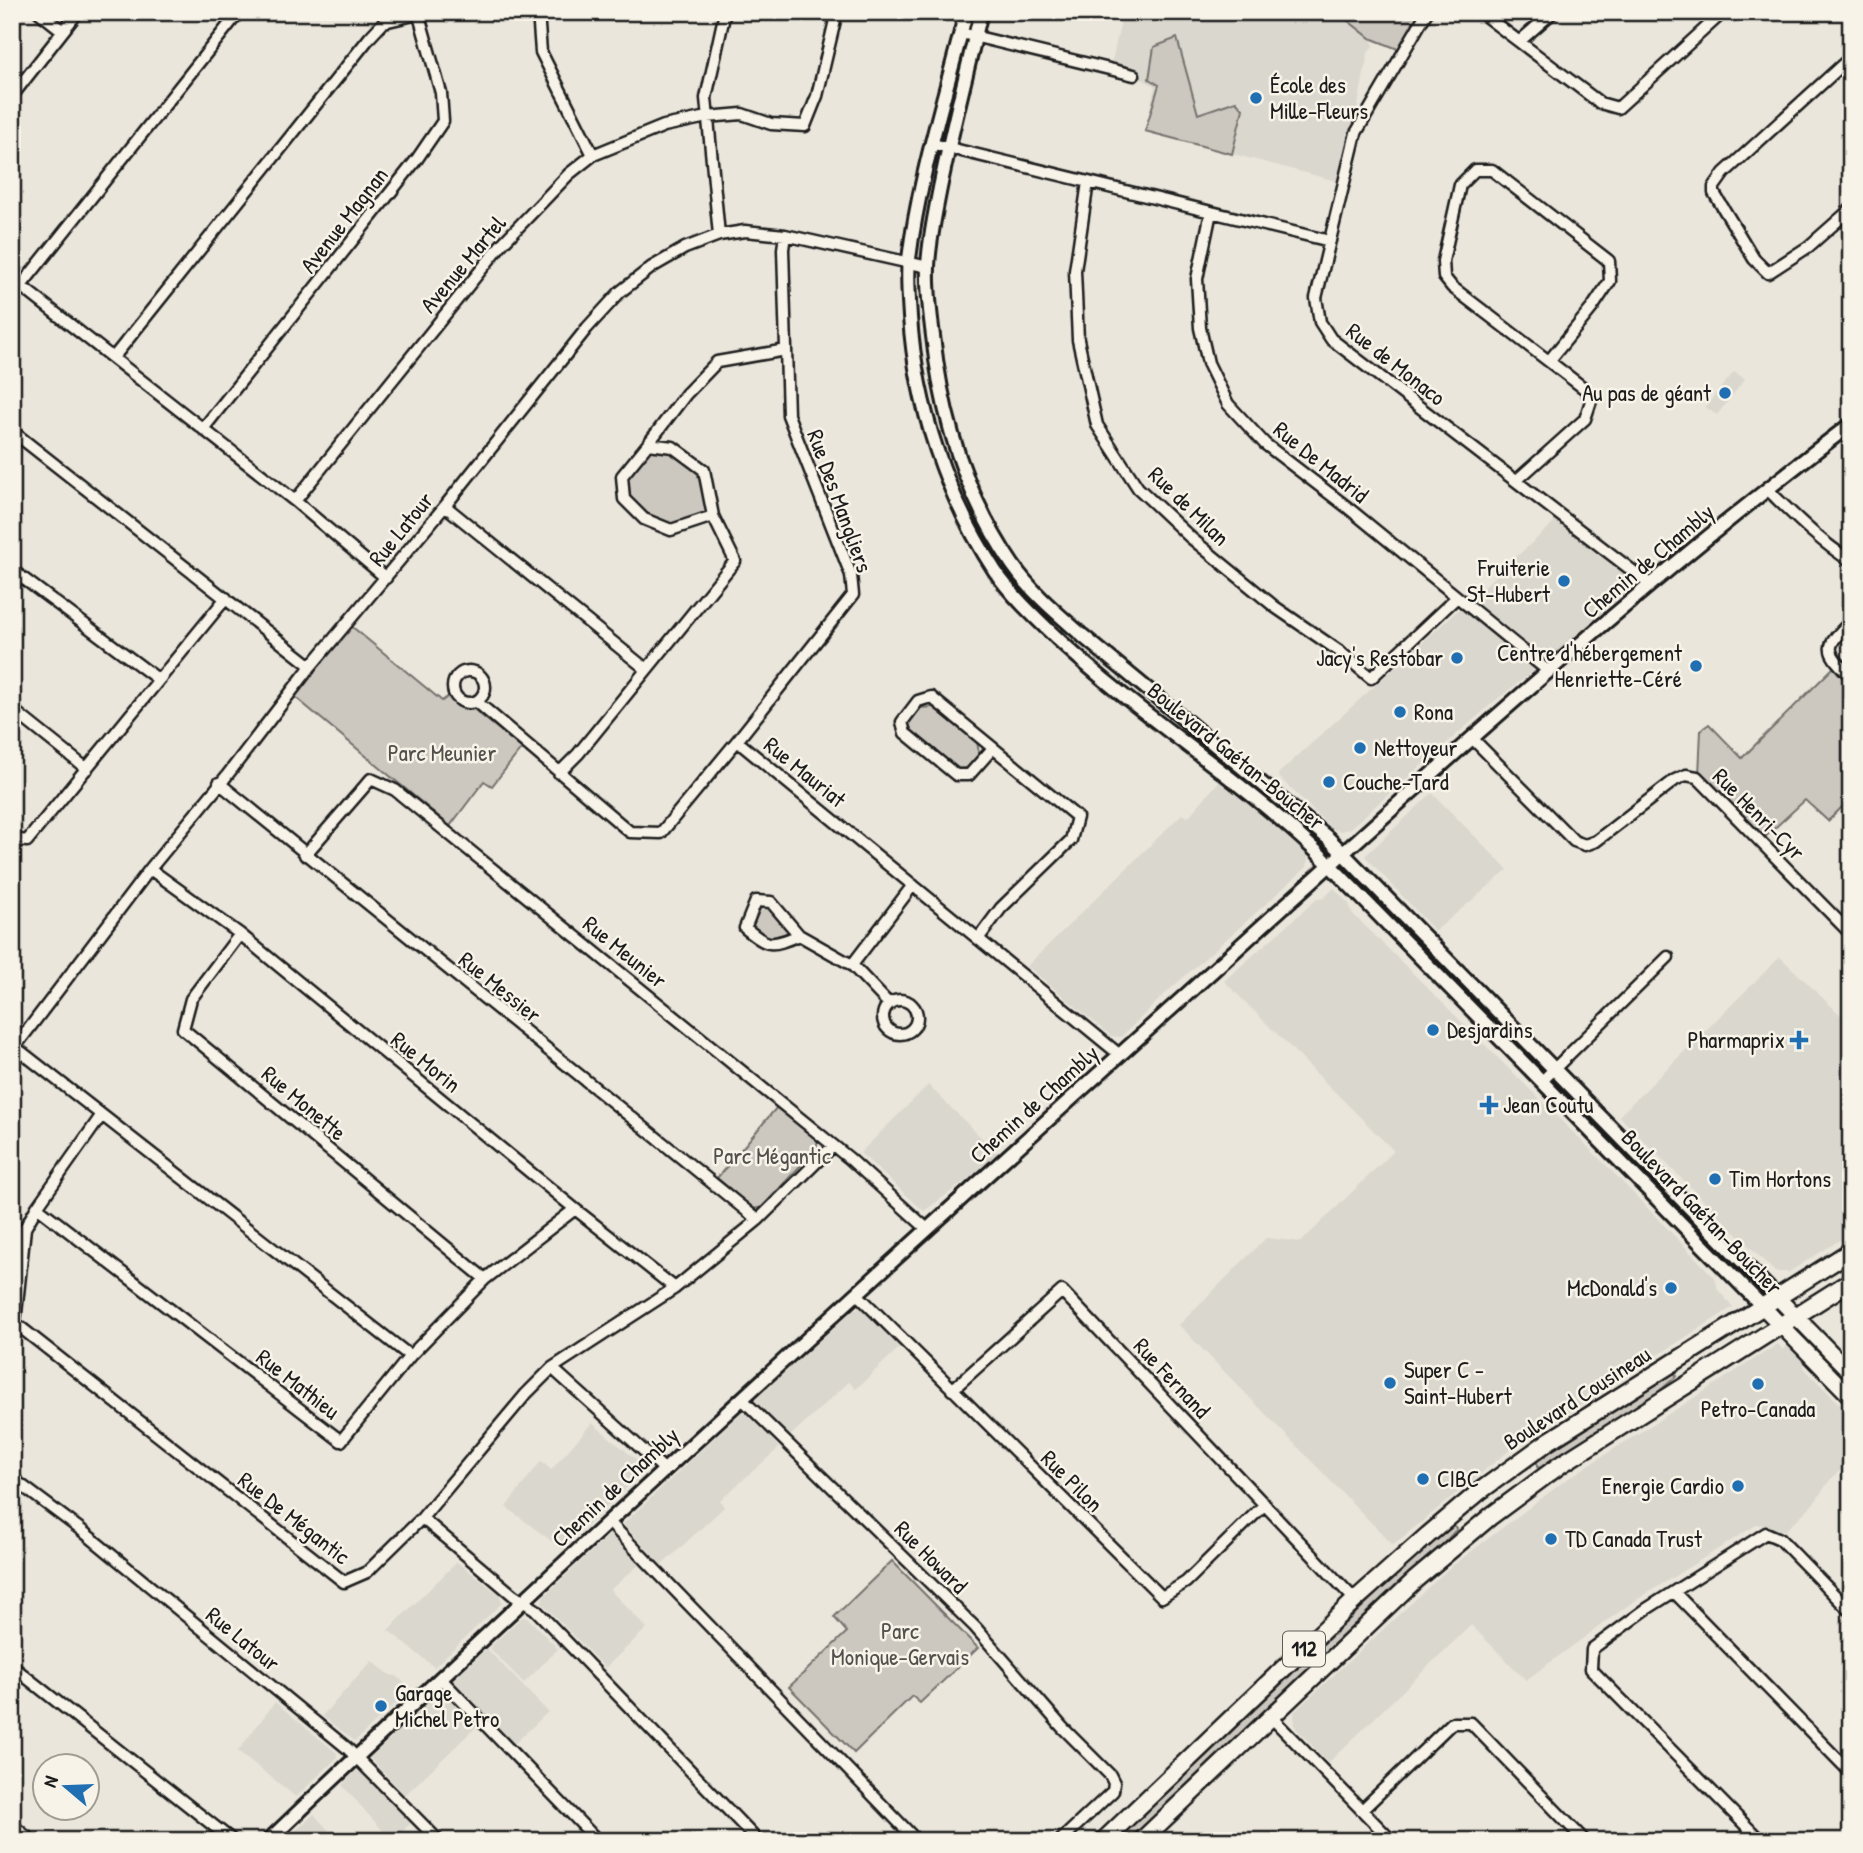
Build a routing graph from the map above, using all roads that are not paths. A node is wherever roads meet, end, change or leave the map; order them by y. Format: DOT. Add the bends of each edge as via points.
graph roads {
  1 [pos="39,12"];
  2 [pos="78,12"];
  3 [pos="239,12"];
  4 [pos="538,12"];
  5 [pos="725,12"];
  6 [pos="837,12"];
  7 [pos="966,12"];
  8 [pos="981,12"];
  9 [pos="1427,12"];
  10 [pos="1480,12"];
  11 [pos="1553,12"];
  12 [pos="1719,12"];
  13 [pos="418,13"];
  14 [pos="63,32"];
  15 [pos="961,33"];
  16 [pos="975,38"];
  17 [pos="1520,41"];
  18 [pos="1851,57"];
  19 [pos="1133,75"];
  20 [pos="12,96"];
  21 [pos="708,117"];
  22 [pos="933,144"];
  23 [pos="948,148"];
  24 [pos="593,155"];
  25 [pos="1088,182"];
  26 [pos="1851,209"];
  27 [pos="1211,212"];
  28 [pos="719,235"];
  29 [pos="785,235"];
  30 [pos="1330,242"];
  31 [pos="908,262"];
  32 [pos="928,267"];
  33 [pos="16,282"];
  34 [pos="786,350"];
  35 [pos="113,358"];
  36 [pos="1549,361"];
  37 [pos="1851,424"];
  38 [pos="203,429"];
  39 [pos="12,431"];
  40 [pos="648,444"];
  41 [pos="1516,481"];
  42 [pos="1768,490"];
  43 [pos="295,501"];
  44 [pos="445,506"];
  45 [pos="713,516"];
  46 [pos="1851,561"];
  47 [pos="12,570"];
  48 [pos="386,578"];
  49 [pos="1651,585"];
  50 [pos="1457,597"];
  51 [pos="226,598"];
  52 [pos="1851,621"];
  53 [pos="311,666"];
  54 [pos="646,669"];
  55 [pos="1548,671"];
  56 [pos="1851,677"];
  57 [pos="159,680"];
  58 [pos="477,702"];
  59 [pos="12,709"];
  60 [pos="1472,738"];
  61 [pos="737,741"];
  62 [pos="993,748"];
  63 [pos="87,769"];
  64 [pos="558,774"];
  65 [pos="219,783"];
  66 [pos="12,839"];
  67 [pos="1343,853"];
  68 [pos="305,855"];
  69 [pos="1331,865"];
  70 [pos="150,869"];
  71 [pos="913,885"];
  72 [pos="240,934"];
  73 [pos="1851,934"];
  74 [pos="799,935"];
  75 [pos="978,939"];
  76 [pos="1668,957"];
  77 [pos="852,965"];
  78 [pos="888,1003"];
  79 [pos="14,1049"];
  80 [pos="1120,1055"];
  81 [pos="1554,1069"];
  82 [pos="1542,1081"];
  83 [pos="101,1116"];
  84 [pos="833,1146"];
  85 [pos="1612,1153"];
  86 [pos="1654,1171"];
  87 [pos="37,1207"];
  88 [pos="575,1209"];
  89 [pos="758,1220"];
  90 [pos="926,1228"];
  91 [pos="1851,1251"];
  92 [pos="485,1279"];
  93 [pos="1851,1281"];
  94 [pos="675,1288"];
  95 [pos="857,1294"];
  96 [pos="1777,1297"];
  97 [pos="1762,1306"];
  98 [pos="1788,1320"];
  99 [pos="410,1356"];
  100 [pos="552,1368"];
  101 [pos="1851,1373"];
  102 [pos="953,1390"];
  103 [pos="1851,1397"];
  104 [pos="742,1399"];
  105 [pos="665,1470"];
  106 [pos="12,1478"];
  107 [pos="1265,1504"];
  108 [pos="422,1518"];
  109 [pos="609,1522"];
  110 [pos="1674,1592"];
  111 [pos="1355,1600"];
  112 [pos="522,1601"];
  113 [pos="1851,1612"];
  114 [pos="12,1666"];
  115 [pos="440,1678"];
  116 [pos="1271,1717"];
  117 [pos="356,1757"];
  118 [pos="1851,1773"];
  119 [pos="1362,1810"];
  120 [pos="12,1825"];
  121 [pos="33,1841"];
  122 [pos="233,1841"];
  123 [pos="268,1841"];
  124 [pos="439,1841"];
  125 [pos="598,1841"];
  126 [pos="758,1841"];
  127 [pos="917,1841"];
  128 [pos="1060,1841"];
  129 [pos="1103,1841"];
  130 [pos="1141,1841"];
  131 [pos="1392,1841"];
  132 [pos="1585,1841"];
  133 [pos="1761,1841"];
  1 -- 14 [label="street"];
  2 -- 14 [label="street"];
  3 -- 33 [label="street"];
  4 -- 24 [label="street" via="541,52"];
  5 -- 21 [label="street" via="706,98"];
  6 -- 21 [label="street, Avenue Martel" via="805,126 771,124 743,114"];
  7 -- 15 [label="street, Boulevard Gaétan-Boucher"];
  8 -- 16 [label="street, Boulevard Gaétan-Boucher"];
  9 -- 30 [label="street, Rue de Monaco" via="1356,133"];
  10 -- 17 [label="street"];
  11 -- 17 [label="street"];
  12 -- 17 [label="street" via="1618,108 1600,103"];
  13 -- 35 [label="street" via="384,22 370,37"];
  13 -- 38 [label="street, Avenue Magnan" via="441,93 443,121"];
  14 -- 20 [label="street"];
  15 -- 16 [label="street"];
  15 -- 22 [label="street, Boulevard Gaétan-Boucher"];
  16 -- 19 [label="street"];
  16 -- 23 [label="street, Boulevard Gaétan-Boucher"];
  18 -- 26 [label="street" via="1724,173 1714,193 1754,259 1768,272 1808,247"];
  21 -- 24 [label="street, Avenue Martel" via="664,126"];
  21 -- 28 [label="street"];
  22 -- 23 [label="street"];
  22 -- 31 [label="street, Boulevard Gaétan-Boucher"];
  23 -- 25 [label="street"];
  23 -- 32 [label="street, Boulevard Gaétan-Boucher"];
  24 -- 43 [label="street, Avenue Martel" via="501,245"];
  25 -- 27 [label="street"];
  25 -- 50 [label="street, Rue de Milan" via="1075,271 1078,340 1097,425 1138,488 1275,607 1371,678"];
  27 -- 30 [label="street"];
  27 -- 50 [label="street, Rue De Madrid" via="1196,279 1200,328 1208,363 1228,404 1265,444"];
  28 -- 29 [label="street, Rue Latour" via="745,231"];
  28 -- 44 [label="street, Rue Latour" via="685,248 620,292"];
  29 -- 31 [label="street, Rue Latour"];
  29 -- 34 [label="street, Rue Des Mangliers"];
  30 -- 41 [label="street, Rue de Monaco" via="1316,298 1320,322 1331,339"];
  31 -- 32 [label="street, Rue Latour"];
  31 -- 69 [label="street, Boulevard Gaétan-Boucher" via="912,351 924,410 961,509 995,572 1069,649 1275,813"];
  32 -- 67 [label="street, Boulevard Gaétan-Boucher" via="937,379 957,456 977,505 1013,565 1083,636"];
  33 -- 35 [label="street"];
  34 -- 40 [label="street" via="717,362"];
  34 -- 61 [label="street, Rue Des Mangliers" via="788,415 851,575 853,595"];
  35 -- 38 [label="street"];
  36 -- 36 [label="street" via="1444,277 1443,261 1460,185 1475,170 1492,170 1609,261 1610,281"];
  36 -- 41 [label="street" via="1585,389 1591,401 1586,419"];
  37 -- 42 [label="street, Chemin de Chambly"];
  38 -- 43 [label="street"];
  39 -- 51 [label="street"];
  40 -- 45 [label="street" via="673,447 704,470"];
  40 -- 45 [label="street" via="622,476 624,499 644,519 671,530"];
  41 -- 49 [label="street, Rue de Monaco"];
  42 -- 46 [label="street"];
  42 -- 49 [label="street, Chemin de Chambly"];
  43 -- 48 [label="street"];
  44 -- 48 [label="street, Rue Latour"];
  44 -- 54 [label="street"];
  45 -- 54 [label="street" via="735,561"];
  47 -- 57 [label="street"];
  48 -- 53 [label="street, Rue Latour"];
  49 -- 55 [label="street, Chemin de Chambly"];
  50 -- 55 [label="street, Rue De Madrid"];
  51 -- 53 [label="street"];
  51 -- 57 [label="street"];
  52 -- 56 [label="street" via="1830,648"];
  53 -- 65 [label="street, Rue Latour"];
  54 -- 64 [label="street"];
  55 -- 60 [label="street, Chemin de Chambly"];
  57 -- 63 [label="street"];
  58 -- 64 [label="street, Rue Mauriat"];
  59 -- 63 [label="street"];
  60 -- 67 [label="street, Chemin de Chambly"];
  60 -- 73 [label="street, Rue Henri-Cyr" via="1574,841 1585,845 1675,780 1696,777"];
  61 -- 64 [label="street, Rue Mauriat" via="661,833 630,832"];
  61 -- 71 [label="street, Rue Mauriat"];
  62 -- 62 [label="street" via="930,697 918,701 902,722 905,733 956,775 969,775"];
  62 -- 75 [label="street" via="1077,817 1071,840 1001,908"];
  63 -- 66 [label="street" via="27,841"];
  65 -- 68 [label="street, Rue Messier"];
  65 -- 70 [label="street, Rue Latour"];
  67 -- 69 [label="street, Chemin de Chambly"];
  67 -- 81 [label="street, Boulevard Gaétan-Boucher"];
  68 -- 84 [label="street, Rue Meunier" via="371,779 395,790"];
  68 -- 89 [label="street, Rue Messier"];
  69 -- 80 [label="street, Chemin de Chambly"];
  69 -- 82 [label="street, Boulevard Gaétan-Boucher"];
  70 -- 72 [label="street, Rue Morin"];
  70 -- 79 [label="street, Rue Latour"];
  71 -- 75 [label="street, Rue Mauriat"];
  71 -- 77 [label="street"];
  72 -- 88 [label="street, Rue Morin"];
  72 -- 92 [label="street, Rue Monette" via="191,999 183,1029"];
  74 -- 74 [label="street" via="771,902 756,901 745,928 760,940 776,944"];
  74 -- 77 [label="street"];
  75 -- 80 [label="street, Rue Mauriat"];
  76 -- 81 [label="street"];
  77 -- 78 [label="street"];
  79 -- 83 [label="street"];
  80 -- 90 [label="street, Chemin de Chambly"];
  81 -- 82 [label="street"];
  81 -- 86 [label="street, Boulevard Gaétan-Boucher"];
  82 -- 85 [label="street, Boulevard Gaétan-Boucher"];
  83 -- 87 [label="street, Rue De Mégantic"];
  83 -- 99 [label="street"];
  84 -- 89 [label="street, Rue De Mégantic"];
  84 -- 90 [label="street, Rue Meunier"];
  85 -- 86 [label="street" via="1644,1173"];
  85 -- 97 [label="street, Boulevard Gaétan-Boucher"];
  86 -- 96 [label="street, Boulevard Gaétan-Boucher"];
  87 -- 99 [label="street, Rue Mathieu" via="341,1441"];
  87 -- 108 [label="street, Rue De Mégantic" via="25,1228 15,1323 344,1582 367,1572"];
  88 -- 92 [label="street, Rue Mathieu"];
  88 -- 94 [label="street, Rue Morin"];
  89 -- 94 [label="street, Rue De Mégantic"];
  90 -- 95 [label="street, Chemin de Chambly"];
  91 -- 96 [label="main road, Boulevard Cousineau / 112"];
  92 -- 99 [label="street, Rue Mathieu"];
  93 -- 98 [label="main road, Boulevard Cousineau / 112"];
  94 -- 100 [label="street, Rue De Mégantic"];
  95 -- 102 [label="street, Rue Pilon"];
  95 -- 104 [label="street, Chemin de Chambly"];
  96 -- 97 [label="main road, Boulevard Cousineau / 112"];
  96 -- 98 [label="main road, Boulevard Gaétan-Boucher"];
  97 -- 98 [label="main road, Boulevard Gaétan-Boucher"];
  97 -- 111 [label="main road, Boulevard Cousineau / 112" via="1513,1467 1441,1523"];
  98 -- 101 [label="main road, Boulevard Gaétan-Boucher"];
  98 -- 103 [label="main road, Boulevard Gaétan-Boucher"];
  98 -- 116 [label="main road, Boulevard Cousineau / 112" via="1560,1465 1491,1516 1415,1580"];
  100 -- 105 [label="street"];
  100 -- 108 [label="street, Rue De Mégantic"];
  102 -- 107 [label="street, Rue Pilon" via="1162,1597 1186,1582"];
  102 -- 107 [label="street, Rue Fernand" via="1062,1291"];
  104 -- 105 [label="street, Chemin de Chambly"];
  104 -- 128 [label="street, Rue Howard" via="975,1627 1110,1775 1113,1791"];
  105 -- 109 [label="street, Chemin de Chambly"];
  106 -- 117 [label="street, Rue Latour"];
  107 -- 111 [label="street, Rue Fernand"];
  108 -- 112 [label="street"];
  109 -- 112 [label="street, Chemin de Chambly"];
  109 -- 127 [label="street"];
  110 -- 113 [label="street" via="1766,1533 1780,1539"];
  110 -- 118 [label="street"];
  110 -- 133 [label="street" via="1592,1649 1591,1669"];
  111 -- 129 [label="main road, Boulevard Cousineau / 112"];
  112 -- 115 [label="street, Chemin de Chambly"];
  112 -- 126 [label="street" via="535,1609"];
  114 -- 122 [label="street"];
  115 -- 117 [label="street, Chemin de Chambly"];
  115 -- 125 [label="street"];
  116 -- 119 [label="street"];
  116 -- 130 [label="main road, Boulevard Cousineau / 112"];
  117 -- 123 [label="street, Chemin de Chambly"];
  117 -- 124 [label="street, Rue Latour"];
  119 -- 131 [label="street"];
  119 -- 132 [label="street" via="1452,1723 1471,1723"];
  120 -- 121 [label="street"];
}
